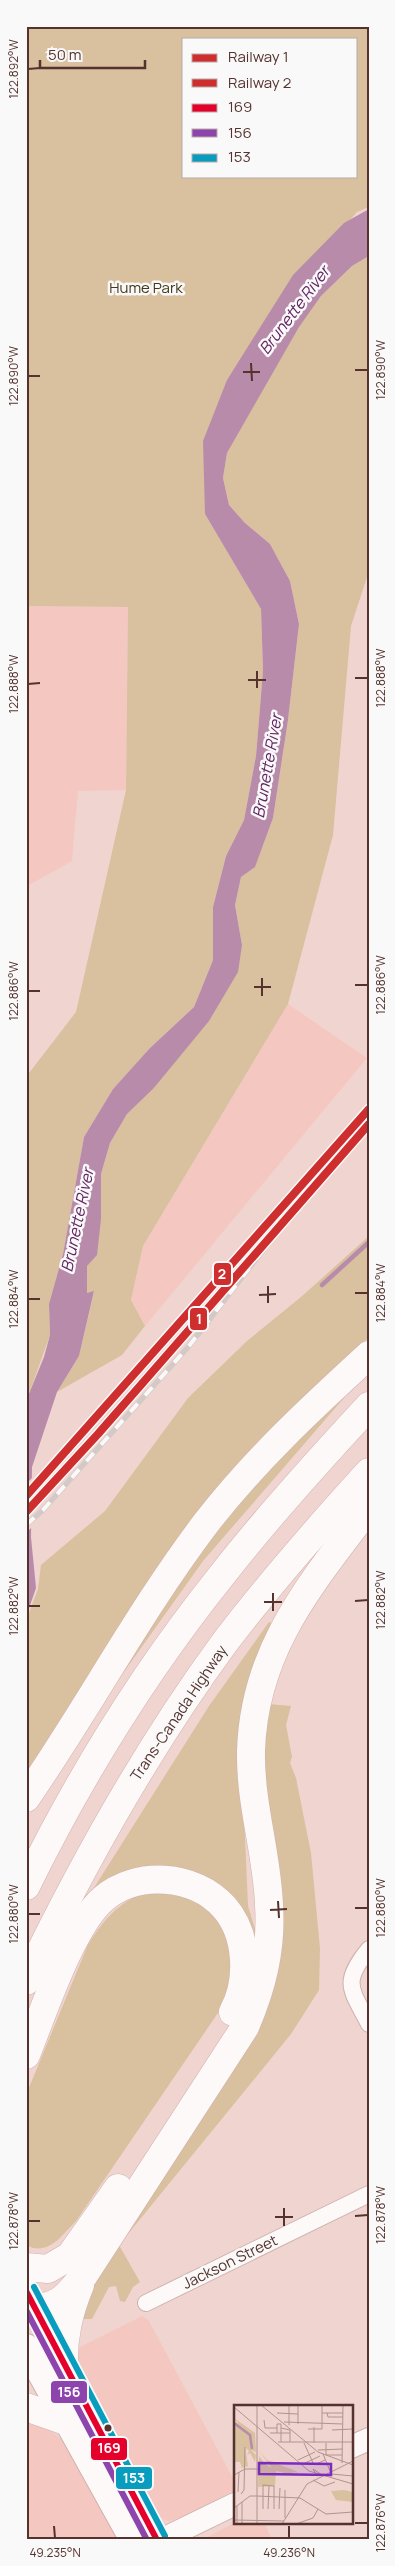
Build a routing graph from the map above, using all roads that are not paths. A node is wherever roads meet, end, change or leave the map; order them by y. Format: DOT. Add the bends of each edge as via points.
graph roads {
  1 [pos="369,1355"];
  2 [pos="369,1406"];
  3 [pos="369,1472"];
  4 [pos="369,1507"];
  5 [pos="26,1798"];
  6 [pos="26,1886"];
  7 [pos="369,1949"];
  8 [pos="26,1981"];
  9 [pos="369,2024"];
  10 [pos="26,2055"];
  11 [pos="369,2194"];
  12 [pos="26,2267"];
  13 [pos="84,2275"];
  14 [pos="29,2302"];
  15 [pos="146,2303"];
  16 [pos="26,2348"];
  17 [pos="64,2365"];
  18 [pos="26,2407"];
  19 [pos="66,2421"];
  20 [pos="369,2439"];
  21 [pos="352,2447"];
  22 [pos="234,2504"];
  23 [pos="133,2540"];
  24 [pos="157,2540"];
  25 [pos="161,2540"];
  1 -- 5 [label="highway" via="249,1470 206,1524"];
  2 -- 6 [label="highway" via="264,1523 178,1632 92,1763"];
  3 -- 8 [label="highway, Trans-Canada Highway" via="261,1596 178,1710 95,1846"];
  4 -- 13 [label="highway" via="291,1614 263,1678 251,1750 270,1930 266,1964 255,2004 233,2048"];
  7 -- 9 [label="street" via="354,1967 350,1987"];
  10 -- 12 [label="highway" via="72,1943 103,1899 133,1883 181,1881 196,1887 224,1908 240,1938 244,1960 244,1981 235,2009 184,2090 70,2256 48,2269"];
  11 -- 15 [label="street, Jackson Street"];
  13 -- 14 [label="highway" via="54,2306"];
  13 -- 17 [label="highway" via="67,2322"];
  14 -- 17 [label="main road"];
  16 -- 19 [label="main road"];
  17 -- 24 [label="main road"];
  18 -- 19 [label="highway"];
  19 -- 23 [label="main road"];
  20 -- 21 [label="main road"];
  22 -- 25 [label="main road"];
}
